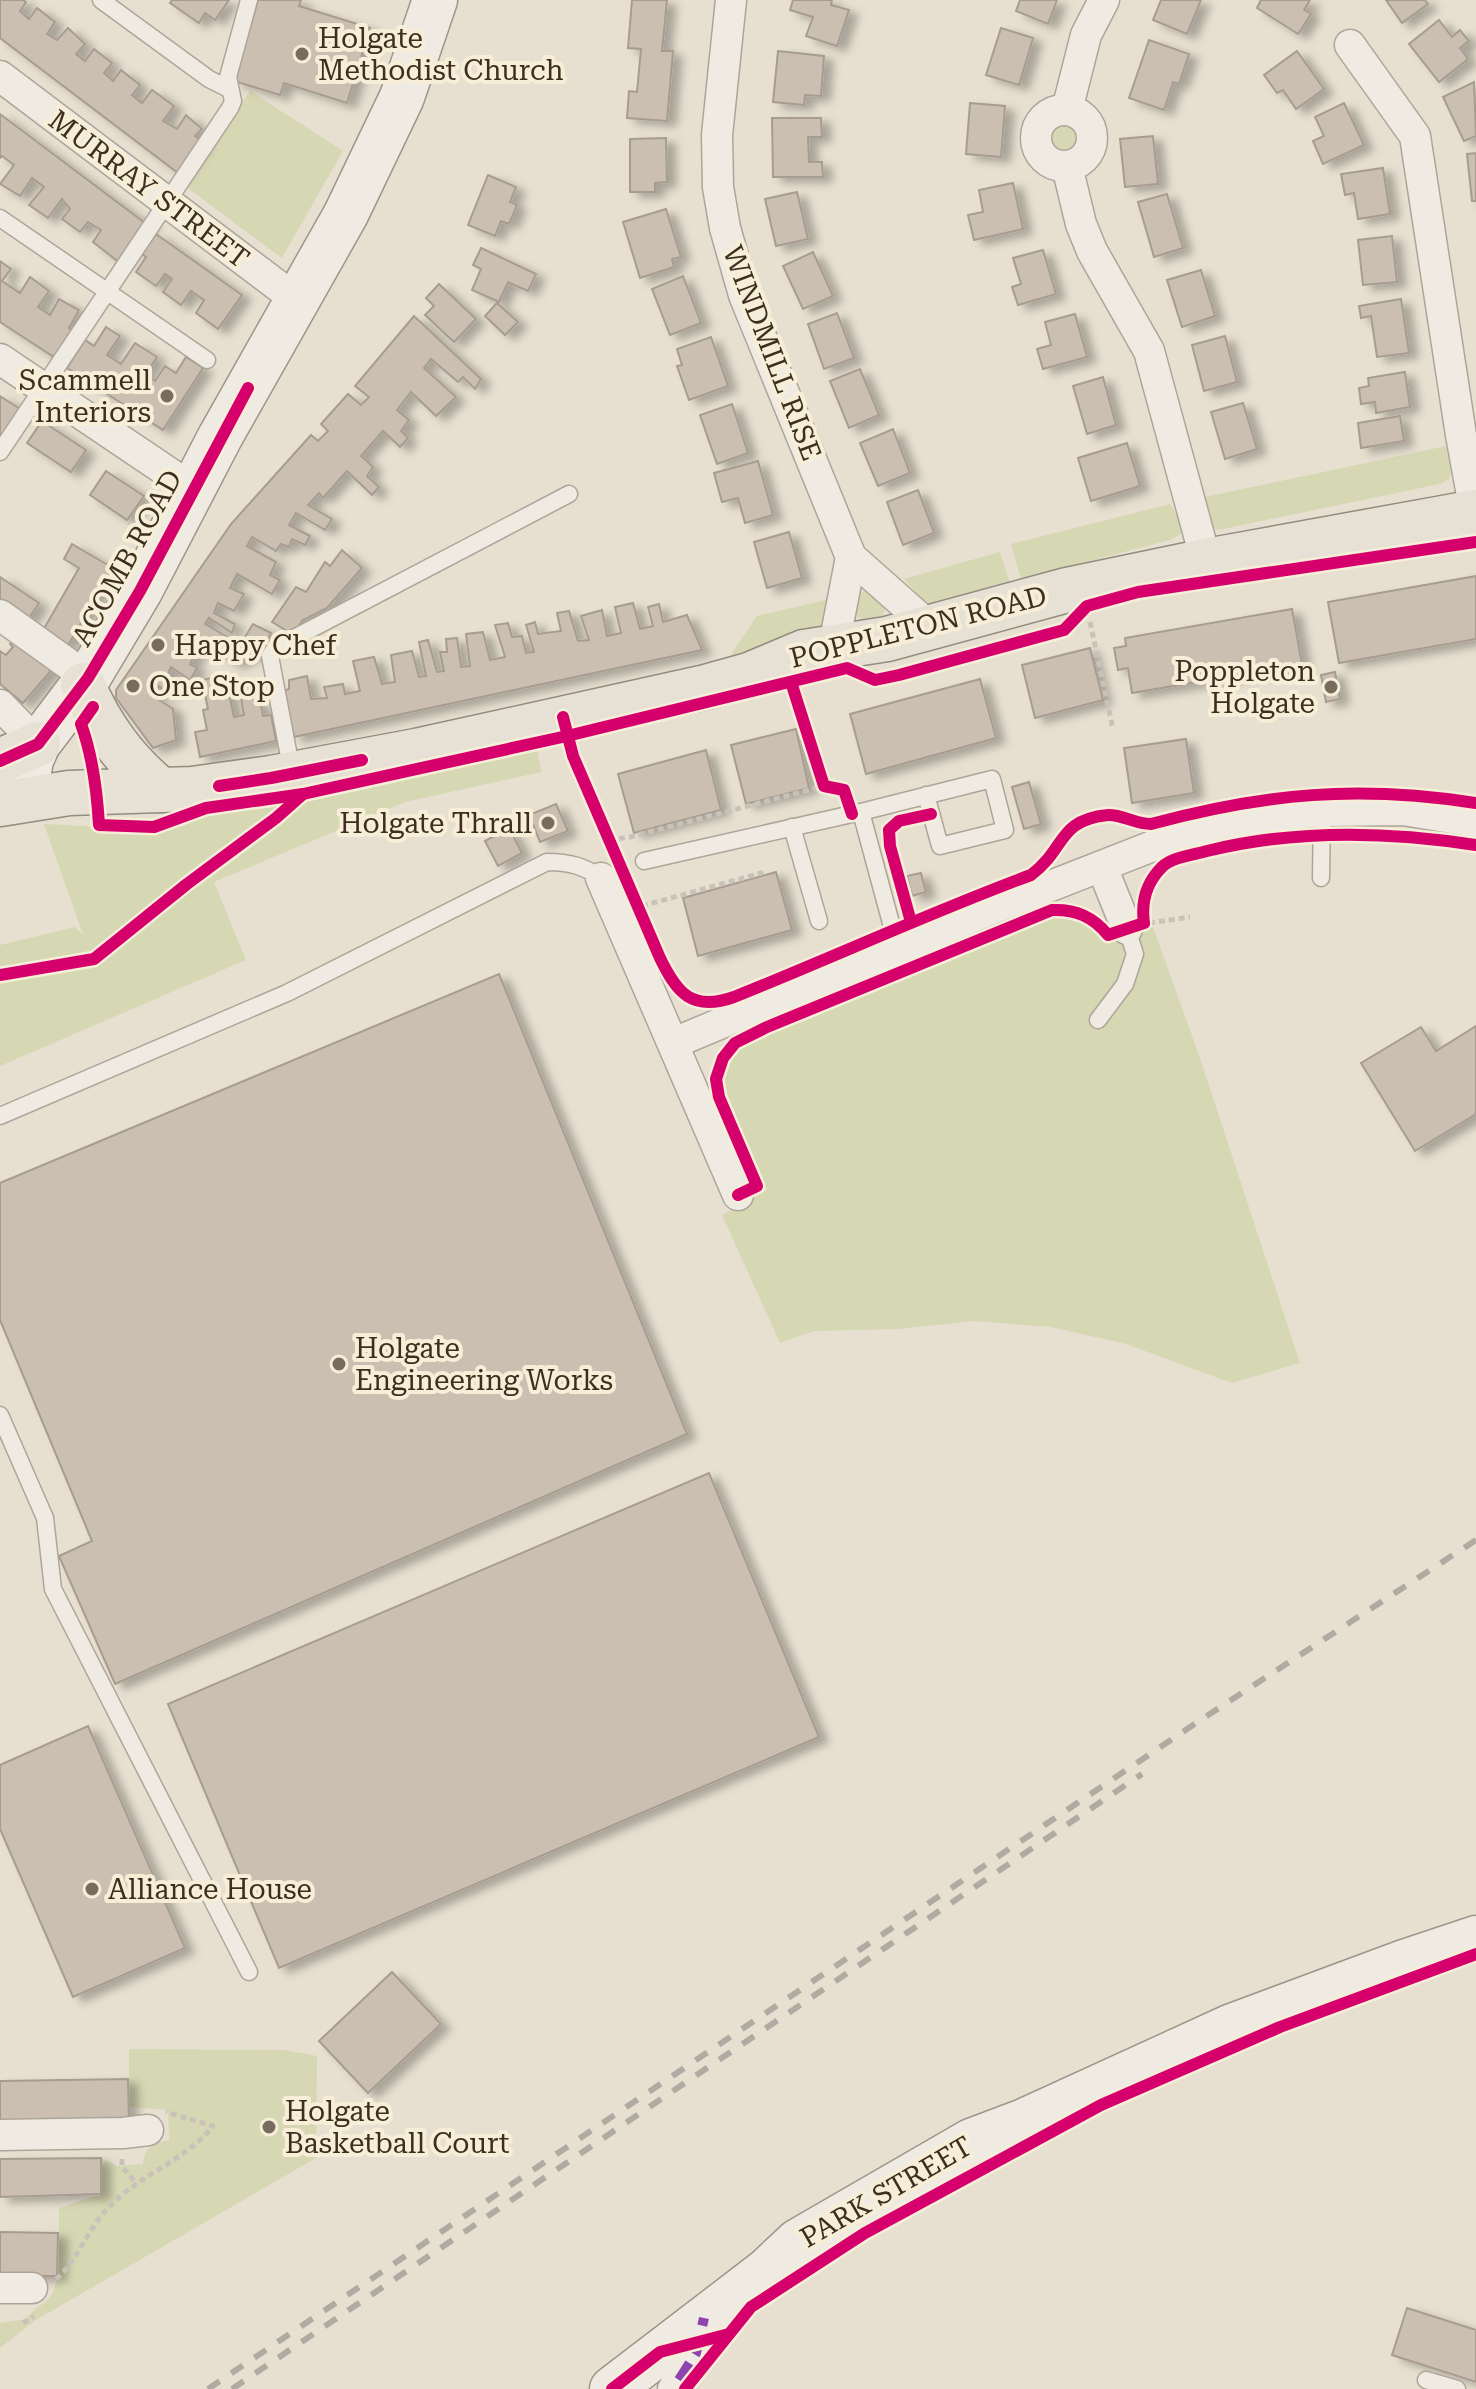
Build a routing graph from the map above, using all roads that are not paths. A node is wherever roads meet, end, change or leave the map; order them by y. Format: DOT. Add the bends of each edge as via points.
graph roads {
  1 [pos="101,0"];
  2 [pos="249,0"];
  3 [pos="731,0"];
  4 [pos="1104,0"];
  5 [pos="427,2"];
  6 [pos="1350,45"];
  7 [pos="0,76"];
  8 [pos="229,89"];
  9 [pos="1067,110"];
  10 [pos="1067,166"];
  11 [pos="168,203"];
  12 [pos="0,218"];
  13 [pos="107,294"];
  14 [pos="298,301"];
  15 [pos="0,359"];
  16 [pos="207,360"];
  17 [pos="43,388"];
  18 [pos="0,452"];
  19 [pos="193,489"];
  20 [pos="569,494"];
  21 [pos="1476,512"];
  22 [pos="851,557"];
  23 [pos="1206,561"];
  24 [pos="0,615"];
  25 [pos="930,627"];
  26 [pos="852,644"];
  27 [pos="86,682"];
  28 [pos="0,705"];
  29 [pos="19,753"];
  30 [pos="292,774"];
  31 [pos="161,790"];
  32 [pos="926,795"];
  33 [pos="16,801"];
  34 [pos="1322,811"];
  35 [pos="857,813"];
  36 [pos="1476,822"];
  37 [pos="792,827"];
  38 [pos="644,861"];
  39 [pos="1102,867"];
  40 [pos="610,874"];
  41 [pos="1321,878"];
  42 [pos="819,921"];
  43 [pos="1138,922"];
  44 [pos="898,949"];
  45 [pos="1098,1020"];
  46 [pos="674,1043"];
  47 [pos="0,1116"];
  48 [pos="738,1195"];
  49 [pos="0,1415"];
  50 [pos="1476,1938"];
  51 [pos="249,1972"];
  52 [pos="148,2130"];
  53 [pos="0,2135"];
  54 [pos="0,2288"];
  55 [pos="32,2288"];
  56 [pos="704,2318"];
  57 [pos="1426,2380"];
  58 [pos="612,2389"];
  59 [pos="673,2389"];
  60 [pos="1457,2389"];
  1 -- 8 [label="lane"];
  2 -- 8 [label="lane"];
  3 -- 22 [label="street, WINDMILL RISE" via="717,135 725,228 744,295"];
  4 -- 9 [label="street" via="1086,35"];
  5 -- 14 [label="street, ACOMB ROAD" via="402,97"];
  6 -- 21 [label="street" via="1415,136"];
  7 -- 11 [label="street, MURRAY STREET"];
  8 -- 11 [label="lane" via="230,108"];
  9 -- 10 [label="street" via="1085,118 1093,136 1084,158"];
  9 -- 10 [label="street" via="1044,117 1036,135 1041,154 1057,166"];
  10 -- 23 [label="street" via="1092,251 1149,351"];
  11 -- 13 [label="lane"];
  11 -- 14 [label="street, MURRAY STREET"];
  12 -- 13 [label="lane"];
  13 -- 16 [label="lane"];
  13 -- 17 [label="lane"];
  14 -- 19 [label="street, ACOMB ROAD"];
  15 -- 17 [label="street"];
  17 -- 18 [label="lane"];
  17 -- 19 [label="street"];
  19 -- 27 [label="street, ACOMB ROAD"];
  20 -- 30 [label="lane" via="275,648 270,656"];
  21 -- 23 [label="main road, POPPLETON ROAD"];
  22 -- 25 [label="street, WINDMILL RISE"];
  22 -- 26 [label="street"];
  23 -- 25 [label="main road, POPPLETON ROAD" via="1054,593"];
  24 -- 27 [label="street"];
  25 -- 26 [label="main road, POPPLETON ROAD"];
  26 -- 30 [label="main road, POPPLETON ROAD" via="804,652 749,675"];
  27 -- 29 [label="street, ACOMB ROAD"];
  27 -- 31 [label="main road" via="99,717 133,765"];
  28 -- 29 [label="street"];
  29 -- 33 [label="street, ACOMB ROAD" via="31,760"];
  30 -- 31 [label="main road, POPPLETON ROAD"];
  31 -- 33 [label="main road, POPPLETON ROAD"];
  32 -- 32 [label="lane" via="940,846 1005,830 992,779"];
  32 -- 35 [label="lane"];
  34 -- 36 [label="street" via="1403,810"];
  34 -- 39 [label="street" via="1191,831"];
  34 -- 41 [label="lane"];
  35 -- 37 [label="lane"];
  35 -- 44 [label="lane"];
  37 -- 38 [label="lane"];
  37 -- 42 [label="lane"];
  39 -- 43 [label="street"];
  39 -- 44 [label="street"];
  40 -- 46 [label="street"];
  40 -- 47 [label="lane" via="566,862 539,865 287,993"];
  43 -- 45 [label="lane" via="1125,984"];
  44 -- 46 [label="street"];
  46 -- 48 [label="street"];
  49 -- 51 [label="lane" via="45,1518 53,1589"];
  50 -- 56 [label="street, PARK STREET" via="1232,2026 971,2141 798,2241"];
  52 -- 53 [label="street"];
  54 -- 55 [label="street"];
  56 -- 58 [label="street, PARK STREET"];
  56 -- 59 [label="street" via="696,2353"];
  57 -- 60 [label="lane"];
}
